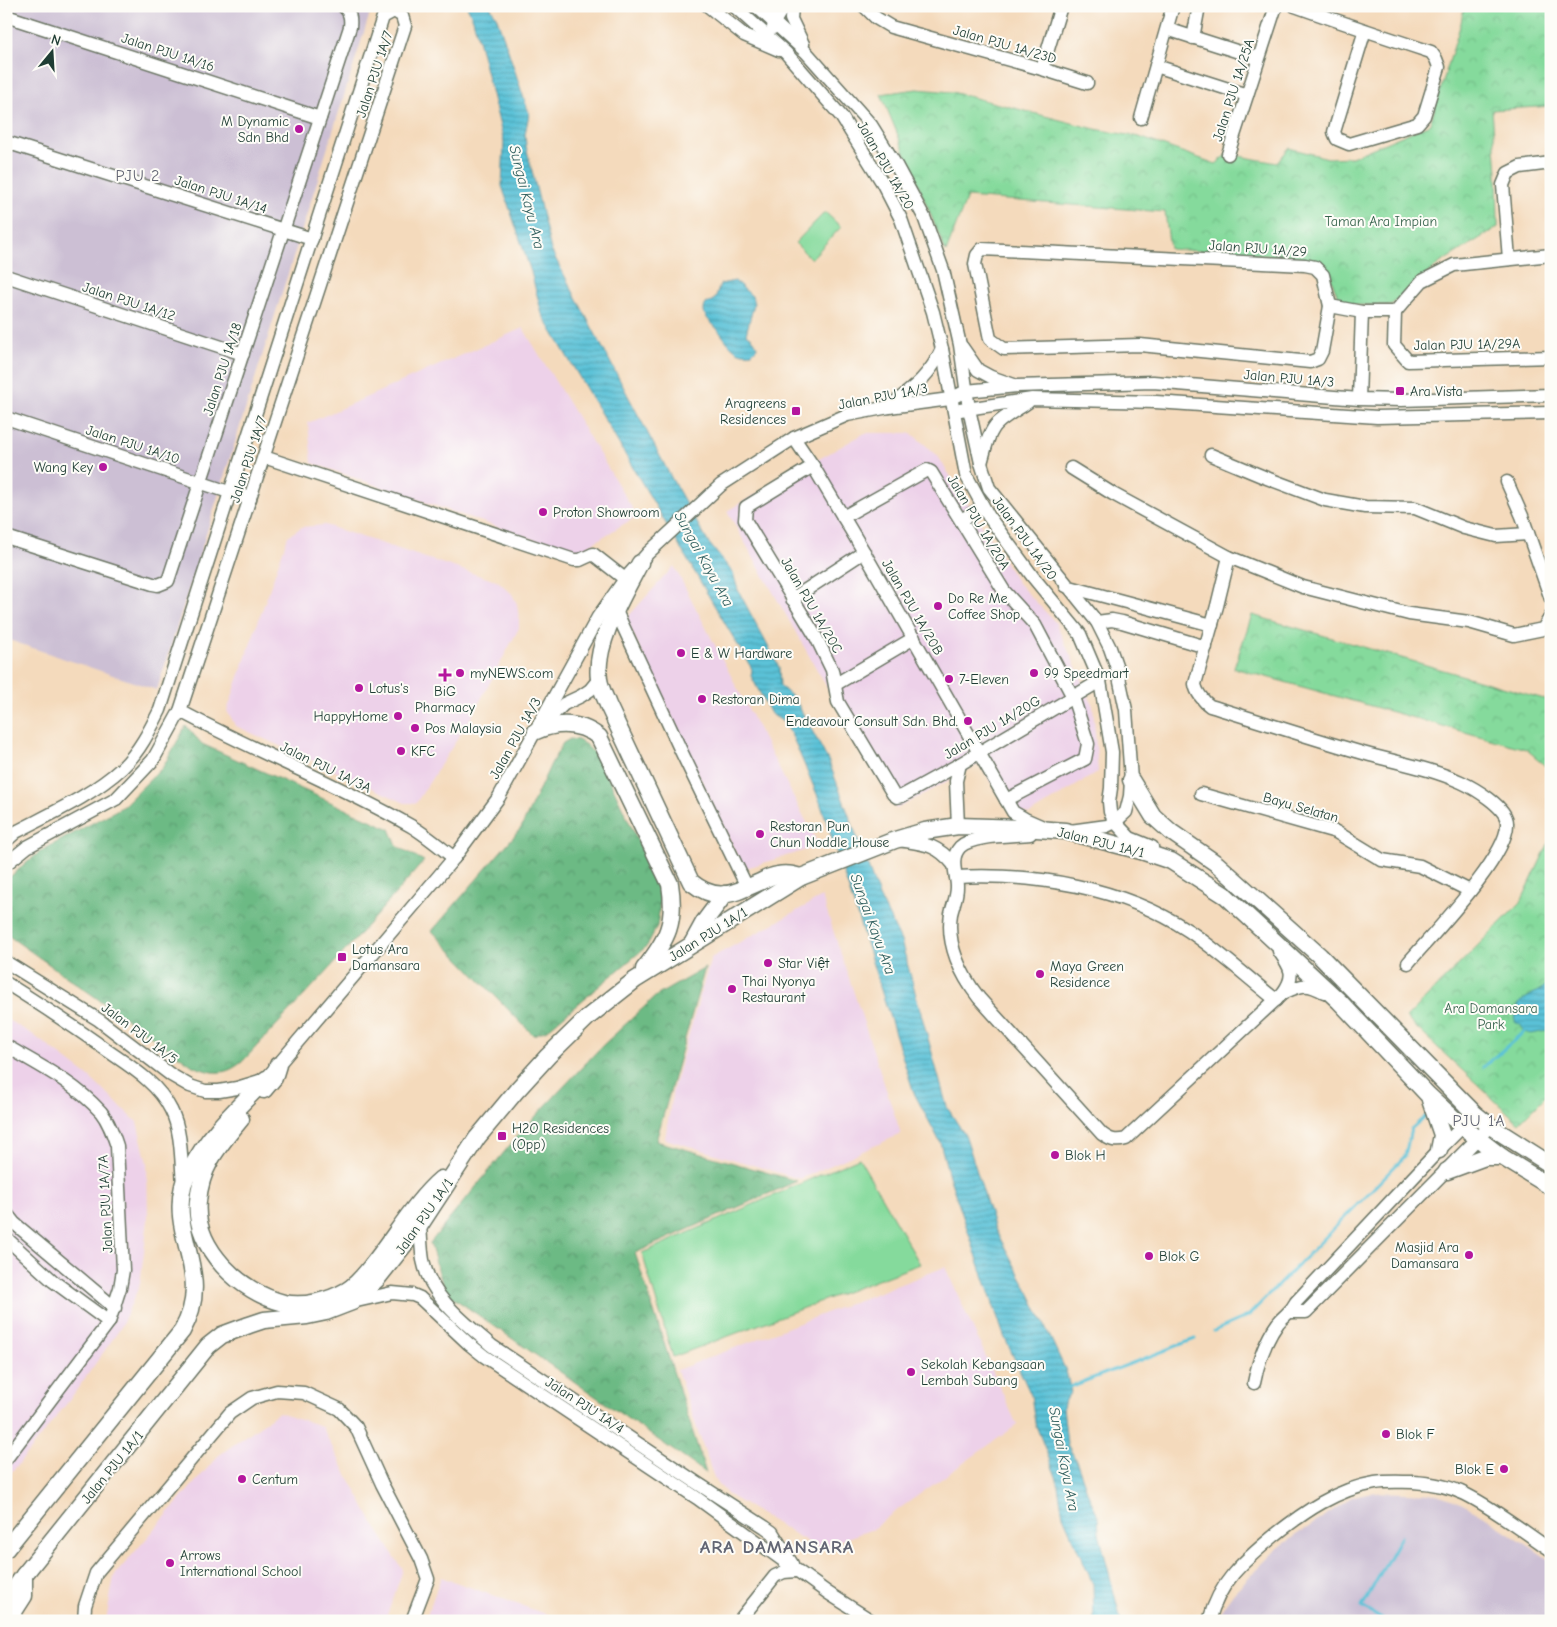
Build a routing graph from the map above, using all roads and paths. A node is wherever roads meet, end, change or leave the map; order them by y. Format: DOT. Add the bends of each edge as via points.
graph roads {
  1 [pos="342,6"];
  2 [pos="708,6"];
  3 [pos="734,6"];
  4 [pos="756,6"];
  5 [pos="784,6"];
  6 [pos="792,6"];
  7 [pos="864,6"];
  8 [pos="1061,6"];
  9 [pos="1173,6"];
  10 [pos="1199,6"];
  11 [pos="1276,6"];
  12 [pos="1295,6"];
  13 [pos="6,16"];
  14 [pos="774,22"];
  15 [pos="1167,30"];
  16 [pos="1365,30"];
  17 [pos="1193,38"];
  18 [pos="806,52"];
  19 [pos="789,57"];
  20 [pos="1258,58"];
  21 [pos="1156,66"];
  22 [pos="1042,69"];
  23 [pos="1087,83"];
  24 [pos="1247,95"];
  25 [pos="320,118"];
  26 [pos="1142,118"];
  27 [pos="6,142"];
  28 [pos="1228,154"];
  29 [pos="1551,164"];
  30 [pos="284,230"];
  31 [pos="312,240"];
  32 [pos="1551,255"];
  33 [pos="1509,259"];
  34 [pos="6,276"];
  35 [pos="1330,306"];
  36 [pos="1362,312"];
  37 [pos="1395,312"];
  38 [pos="960,345"];
  39 [pos="942,349"];
  40 [pos="243,354"];
  41 [pos="1551,357"];
  42 [pos="1017,386"];
  43 [pos="966,391"];
  44 [pos="1551,395"];
  45 [pos="1032,399"];
  46 [pos="1359,399"];
  47 [pos="952,405"];
  48 [pos="890,407"];
  49 [pos="969,409"];
  50 [pos="1551,413"];
  51 [pos="6,418"];
  52 [pos="794,438"];
  53 [pos="1211,455"];
  54 [pos="264,457"];
  55 [pos="981,463"];
  56 [pos="813,466"];
  57 [pos="1070,468"];
  58 [pos="201,482"];
  59 [pos="1507,482"];
  60 [pos="231,493"];
  61 [pos="250,499"];
  62 [pos="983,506"];
  63 [pos="843,517"];
  64 [pos="961,520"];
  65 [pos="1528,534"];
  66 [pos="6,537"];
  67 [pos="864,552"];
  68 [pos="644,558"];
  69 [pos="1229,558"];
  70 [pos="628,581"];
  71 [pos="1066,586"];
  72 [pos="792,599"];
  73 [pos="1551,599"];
  74 [pos="616,611"];
  75 [pos="1551,616"];
  76 [pos="1096,622"];
  77 [pos="1212,625"];
  78 [pos="914,638"];
  79 [pos="1206,647"];
  80 [pos="599,679"];
  81 [pos="1100,681"];
  82 [pos="836,684"];
  83 [pos="1073,697"];
  84 [pos="180,711"];
  85 [pos="536,731"];
  86 [pos="978,752"];
  87 [pos="960,764"];
  88 [pos="1131,780"];
  89 [pos="1201,794"];
  90 [pos="897,797"];
  91 [pos="1006,800"];
  92 [pos="1115,822"];
  93 [pos="958,826"];
  94 [pos="1048,829"];
  95 [pos="1065,831"];
  96 [pos="895,840"];
  97 [pos="6,841"];
  98 [pos="454,858"];
  99 [pos="6,864"];
  100 [pos="953,864"];
  101 [pos="803,876"];
  102 [pos="956,877"];
  103 [pos="747,888"];
  104 [pos="1470,891"];
  105 [pos="725,894"];
  106 [pos="1226,896"];
  107 [pos="1265,933"];
  108 [pos="692,944"];
  109 [pos="6,962"];
  110 [pos="1408,963"];
  111 [pos="635,980"];
  112 [pos="6,983"];
  113 [pos="1279,996"];
  114 [pos="1340,1001"];
  115 [pos="6,1046"];
  116 [pos="278,1065"];
  117 [pos="266,1079"];
  118 [pos="1428,1095"];
  119 [pos="1475,1114"];
  120 [pos="1490,1126"];
  121 [pos="1463,1127"];
  122 [pos="1478,1139"];
  123 [pos="1438,1150"];
  124 [pos="1502,1157"];
  125 [pos="1551,1165"];
  126 [pos="1447,1171"];
  127 [pos="455,1172"];
  128 [pos="183,1185"];
  129 [pos="1551,1187"];
  130 [pos="9,1222"];
  131 [pos="420,1225"];
  132 [pos="6,1238"];
  133 [pos="352,1302"];
  134 [pos="115,1308"];
  135 [pos="1291,1312"];
  136 [pos="109,1322"];
  137 [pos="459,1325"];
  138 [pos="1254,1383"];
  139 [pos="6,1459"];
  140 [pos="6,1549"];
  141 [pos="1551,1550"];
  142 [pos="775,1556"];
  143 [pos="796,1571"];
  144 [pos="24,1575"];
  145 [pos="774,1576"];
  146 [pos="6,1601"];
  147 [pos="8,1621"];
  148 [pos="84,1621"];
  149 [pos="412,1621"];
  150 [pos="739,1621"];
  151 [pos="872,1621"];
  152 [pos="1209,1621"];
  1 -- 25 [label="street, Jalan PJU 1A/18" via="351,18 350,27"];
  2 -- 19 [label="street" via="744,35"];
  3 -- 19 [label="street, Jalan PJU 1A/20"];
  4 -- 14 [label="street, Jalan PJU 1A/20"];
  5 -- 14 [label="street"];
  6 -- 18 [label="street" via="791,19"];
  7 -- 22 [label="street, Jalan PJU 1A/23D" via="891,27"];
  8 -- 22 [label="street"];
  9 -- 15 [label="street"];
  10 -- 17 [label="street"];
  11 -- 20 [label="street, Jalan PJU 1A/25A"];
  12 -- 16 [label="street"];
  13 -- 25 [label="street, Jalan PJU 1A/16"];
  14 -- 18 [label="street, Jalan PJU 1A/20"];
  14 -- 19 [label="street" via="776,37 793,55"];
  15 -- 17 [label="street"];
  15 -- 21 [label="street"];
  16 -- 16 [label="street" via="1334,132 1337,139 1349,144 1417,124 1424,116 1439,67 1430,52"];
  17 -- 20 [label="street"];
  18 -- 38 [label="street, Jalan PJU 1A/20" via="872,126 924,216 943,270"];
  19 -- 39 [label="street, Jalan PJU 1A/20" via="841,116 885,188 901,219 933,312"];
  20 -- 24 [label="street, Jalan PJU 1A/25A"];
  21 -- 24 [label="street"];
  21 -- 26 [label="street"];
  22 -- 23 [label="street, Jalan PJU 1A/23D"];
  24 -- 28 [label="street, Jalan PJU 1A/25A"];
  25 -- 30 [label="street, Jalan PJU 1A/18"];
  27 -- 30 [label="street, Jalan PJU 1A/14"];
  29 -- 33 [label="street" via="1520,167 1508,173 1503,185"];
  30 -- 31 [label="street, Jalan PJU 1A/14"];
  30 -- 40 [label="street, Jalan PJU 1A/18"];
  31 -- 54 [label="street, Jalan PJU 1A/7" via="383,17 394,11 402,16 406,26"];
  31 -- 60 [label="street, Jalan PJU 1A/7"];
  32 -- 33 [label="street"];
  33 -- 37 [label="street" via="1454,265 1422,281"];
  34 -- 40 [label="street, Jalan PJU 1A/12"];
  35 -- 35 [label="street, Jalan PJU 1A/29" via="1322,351 1318,359 1310,362 1140,345 1004,349 990,339 974,264 982,250 1305,265 1323,275"];
  35 -- 36 [label="street"];
  36 -- 37 [label="street"];
  36 -- 46 [label="street"];
  37 -- 41 [label="street, Jalan PJU 1A/29A" via="1394,345 1408,361"];
  38 -- 42 [label="street" via="978,370"];
  38 -- 43 [label="street, Jalan PJU 1A/20"];
  39 -- 47 [label="street, Jalan PJU 1A/20"];
  39 -- 48 [label="street" via="922,381"];
  40 -- 58 [label="street, Jalan PJU 1A/18"];
  42 -- 43 [label="street, Jalan PJU 1A/3"];
  42 -- 46 [label="street, Jalan PJU 1A/3" via="1153,382"];
  43 -- 47 [label="street"];
  43 -- 49 [label="street, Jalan PJU 1A/20"];
  44 -- 46 [label="street, Jalan PJU 1A/3"];
  45 -- 49 [label="street"];
  45 -- 50 [label="street" via="1156,402 1377,418"];
  45 -- 55 [label="street" via="994,427"];
  47 -- 48 [label="street, Jalan PJU 1A/3"];
  47 -- 49 [label="street, Jalan PJU 1A/3"];
  47 -- 62 [label="street, Jalan PJU 1A/20" via="966,475"];
  48 -- 52 [label="street, Jalan PJU 1A/3" via="847,415"];
  49 -- 55 [label="street, Jalan PJU 1A/20"];
  51 -- 58 [label="street, Jalan PJU 1A/10"];
  52 -- 56 [label="street, Jalan PJU 1A/20B"];
  52 -- 68 [label="street, Jalan PJU 1A/3" via="722,485"];
  53 -- 65 [label="street" via="1324,500 1365,507 1415,508 1464,528 1496,536"];
  54 -- 61 [label="street, Jalan PJU 1A/7"];
  54 -- 70 [label="street" via="574,560 593,554"];
  55 -- 71 [label="street, Jalan PJU 1A/20" via="989,488"];
  56 -- 63 [label="street, Jalan PJU 1A/20B"];
  56 -- 72 [label="street, Jalan PJU 1A/20C" via="746,507 745,520"];
  57 -- 69 [label="street"];
  58 -- 60 [label="street, Jalan PJU 1A/10"];
  58 -- 66 [label="street, Jalan PJU 1A/18" via="170,576 164,584 153,584"];
  59 -- 65 [label="street"];
  60 -- 61 [label="street, Jalan PJU 1A/10"];
  60 -- 97 [label="street, Jalan PJU 1A/7" via="160,710 142,742 122,767 88,793 16,832"];
  61 -- 84 [label="street, Jalan PJU 1A/7"];
  62 -- 64 [label="street"];
  62 -- 81 [label="street, Jalan PJU 1A/20" via="1033,577 1080,634"];
  63 -- 64 [label="street, Jalan PJU 1A/20A" via="927,470"];
  63 -- 67 [label="street, Jalan PJU 1A/20B"];
  64 -- 83 [label="street, Jalan PJU 1A/20A" via="1004,591 1034,625"];
  65 -- 73 [label="street"];
  67 -- 72 [label="street"];
  67 -- 78 [label="street, Jalan PJU 1A/20B"];
  68 -- 70 [label="main road"];
  69 -- 75 [label="street" via="1303,587 1408,614 1468,622 1514,635 1543,629"];
  69 -- 77 [label="street"];
  70 -- 74 [label="main road"];
  70 -- 85 [label="street, Jalan PJU 1A/3" via="598,617"];
  71 -- 76 [label="street, Jalan PJU 1A/20"];
  71 -- 77 [label="street, Jalan PJU 1A/20"];
  72 -- 82 [label="street, Jalan PJU 1A/20C" via="816,637"];
  74 -- 80 [label="main road" via="602,645"];
  74 -- 103 [label="street"];
  76 -- 79 [label="street" via="1122,622"];
  76 -- 88 [label="street, Jalan PJU 1A/20" via="1117,668 1126,710"];
  77 -- 79 [label="street"];
  78 -- 82 [label="street"];
  78 -- 86 [label="street, Jalan PJU 1A/20B"];
  79 -- 104 [label="street" via="1196,677 1196,688 1210,706 1370,755 1428,769 1462,782 1504,811 1508,822 1506,832 1495,857"];
  80 -- 85 [label="street" via="590,690 564,704"];
  80 -- 105 [label="main road" via="608,705 691,882 703,891"];
  81 -- 83 [label="street, Jalan PJU 1A/20G"];
  81 -- 92 [label="street, Jalan PJU 1A/20" via="1112,752 1109,802"];
  82 -- 90 [label="street, Jalan PJU 1A/20C" via="838,702"];
  83 -- 86 [label="street, Jalan PJU 1A/20G"];
  83 -- 91 [label="street, Jalan PJU 1A/20A" via="1088,744 1085,759"];
  84 -- 98 [label="street, Jalan PJU 1A/3A" via="413,827"];
  84 -- 99 [label="street, Jalan PJU 1A/7" via="153,760 116,799 27,847"];
  85 -- 98 [label="street, Jalan PJU 1A/3" via="499,797"];
  85 -- 111 [label="main road" via="560,724 574,725 599,737 670,884 671,917 666,939"];
  86 -- 87 [label="street, Jalan PJU 1A/20G"];
  86 -- 91 [label="street, Jalan PJU 1A/20B"];
  87 -- 90 [label="street, Jalan PJU 1A/20G"];
  87 -- 93 [label="street" via="956,781"];
  88 -- 92 [label="street, Jalan PJU 1A/20" via="1126,812"];
  88 -- 119 [label="main road" via="1153,816 1217,864 1320,956"];
  89 -- 104 [label="street, Bayu Selatan" via="1336,832 1382,860 1420,866"];
  91 -- 94 [label="street, Jalan PJU 1A/20B" via="1013,812"];
  92 -- 95 [label="street" via="1107,826"];
  92 -- 106 [label="street" via="1130,838 1186,861"];
  93 -- 94 [label="main road, Jalan PJU 1A/1"];
  93 -- 96 [label="main road, Jalan PJU 1A/1"];
  94 -- 95 [label="main road, Jalan PJU 1A/1"];
  95 -- 100 [label="street" via="974,840 961,846"];
  95 -- 106 [label="main road, Jalan PJU 1A/1" via="1171,861"];
  96 -- 100 [label="street" via="939,849"];
  96 -- 101 [label="main road, Jalan PJU 1A/1"];
  98 -- 116 [label="street, Jalan PJU 1A/3"];
  100 -- 102 [label="street"];
  101 -- 103 [label="main road" via="776,875"];
  101 -- 108 [label="main road, Jalan PJU 1A/1"];
  102 -- 113 [label="street" via="1046,880 1128,900 1188,931"];
  102 -- 113 [label="street" via="950,926 952,946 971,988 1110,1140 1126,1139"];
  103 -- 105 [label="main road"];
  104 -- 110 [label="street"];
  105 -- 108 [label="main road"];
  106 -- 107 [label="main road, Jalan PJU 1A/1"];
  107 -- 113 [label="street" via="1290,967 1292,976 1289,986"];
  107 -- 114 [label="main road, Jalan PJU 1A/1"];
  108 -- 111 [label="main road, Jalan PJU 1A/1"];
  109 -- 117 [label="street, Jalan PJU 1A/5" via="99,1020 190,1086 219,1091"];
  111 -- 127 [label="main road, Jalan PJU 1A/1" via="588,1017 548,1056 495,1115"];
  112 -- 128 [label="street" via="139,1073 163,1096 177,1127"];
  113 -- 114 [label="street" via="1304,985 1313,986"];
  114 -- 118 [label="main road, Jalan PJU 1A/1"];
  115 -- 134 [label="street, Jalan PJU 1A/7A" via="75,1089 101,1112 111,1129 117,1146 123,1270"];
  116 -- 117 [label="street, Jalan PJU 1A/3"];
  116 -- 127 [label="main road" via="274,1078 208,1162 201,1182 198,1204 204,1237 213,1252 244,1285 285,1303 326,1300 347,1291 363,1277 440,1180"];
  117 -- 128 [label="main road" via="208,1141"];
  118 -- 121 [label="main road, Jalan PJU 1A/1"];
  118 -- 123 [label="main road" via="1442,1135"];
  119 -- 120 [label="main road"];
  119 -- 121 [label="street"];
  120 -- 122 [label="street"];
  120 -- 125 [label="main road"];
  121 -- 122 [label="main road, Jalan PJU 1A/1"];
  121 -- 123 [label="street"];
  122 -- 124 [label="main road, Jalan PJU 1A/1"];
  122 -- 126 [label="street"];
  123 -- 135 [label="street" via="1296,1302"];
  124 -- 126 [label="main road" via="1485,1157"];
  124 -- 129 [label="main road, Jalan PJU 1A/1"];
  126 -- 135 [label="street" via="1306,1312"];
  127 -- 131 [label="main road, Jalan PJU 1A/1"];
  128 -- 140 [label="main road" via="181,1213 195,1296 188,1320"];
  130 -- 134 [label="street"];
  131 -- 133 [label="main road, Jalan PJU 1A/1" via="377,1278"];
  131 -- 137 [label="street, Jalan PJU 1A/4" via="423,1260 429,1279"];
  132 -- 136 [label="street" via="53,1280"];
  133 -- 137 [label="street, Jalan PJU 1A/4" via="406,1293 420,1298"];
  133 -- 144 [label="main road, Jalan PJU 1A/1" via="313,1314 248,1324 208,1346"];
  134 -- 136 [label="street, Jalan PJU 1A/7A"];
  135 -- 138 [label="street" via="1272,1333 1261,1356"];
  136 -- 139 [label="street, Jalan PJU 1A/7A"];
  137 -- 142 [label="street, Jalan PJU 1A/4" via="469,1344 484,1356 697,1498"];
  137 -- 143 [label="street, Jalan PJU 1A/4" via="772,1532"];
  141 -- 152 [label="street" via="1476,1500 1455,1490 1422,1483 1377,1482 1359,1486 1321,1503 1257,1549 1225,1583"];
  142 -- 143 [label="street, Jalan PJU 1A/4"];
  142 -- 145 [label="street"];
  143 -- 145 [label="street"];
  143 -- 151 [label="street, Jalan PJU 1A/4"];
  144 -- 146 [label="main road, Jalan PJU 1A/1"];
  144 -- 147 [label="main road" via="24,1596"];
  145 -- 150 [label="street"];
  148 -- 149 [label="street" via="96,1573 224,1420 252,1398 277,1391 304,1393 339,1409 356,1427 428,1579"];
}
